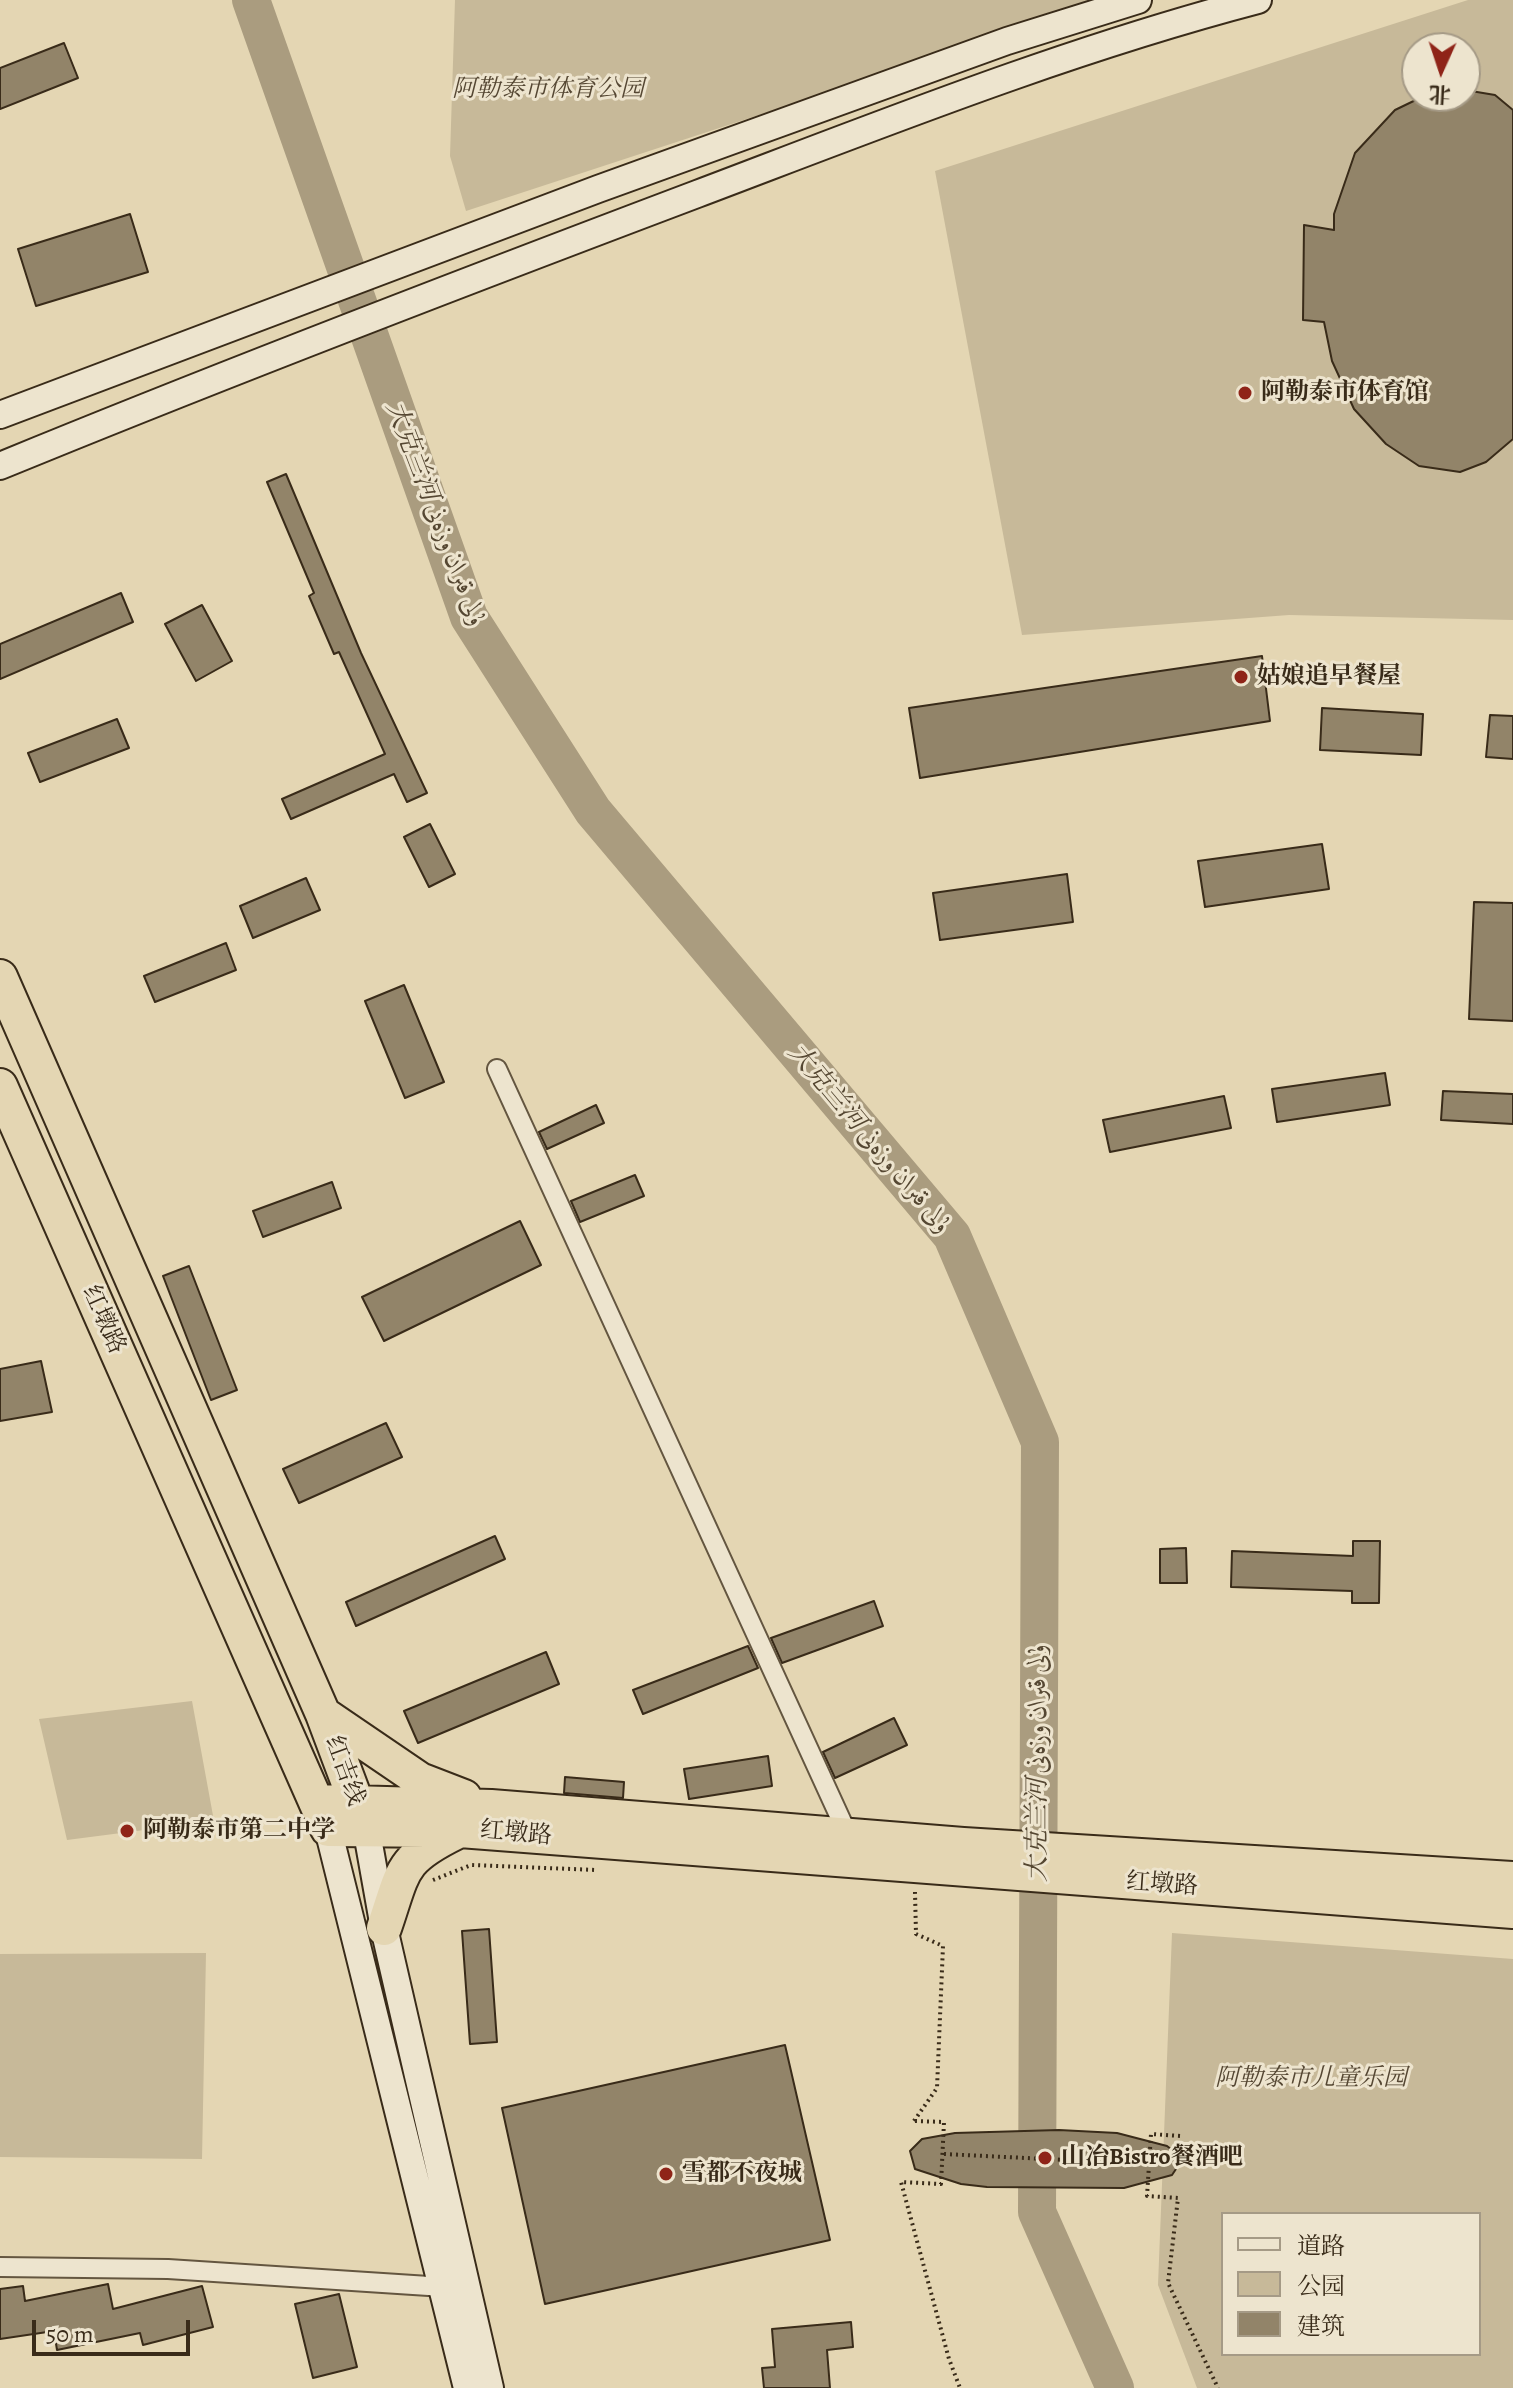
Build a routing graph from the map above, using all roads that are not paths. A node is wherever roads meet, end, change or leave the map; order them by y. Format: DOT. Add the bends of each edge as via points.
graph roads {
  1 [pos="1138,0"];
  2 [pos="1258,0"];
  3 [pos="0,415"];
  4 [pos="0,466"];
  5 [pos="0,977"];
  6 [pos="497,1069"];
  7 [pos="0,1086"];
  8 [pos="323,1714"];
  9 [pos="491,1807"];
  10 [pos="361,1815"];
  11 [pos="322,1816"];
  12 [pos="460,1830"];
  13 [pos="848,1835"];
  14 [pos="965,1858"];
  15 [pos="1167,1872"];
  16 [pos="1513,1879"];
  17 [pos="1513,1911"];
  18 [pos="384,1928"];
  19 [pos="0,2267"];
  20 [pos="444,2287"];
  21 [pos="467,2388"];
  22 [pos="490,2388"];
  1 -- 3 [label="main road" via="1007,41 598,189"];
  2 -- 4 [label="main road" via="1140,34 862,131 240,367"];
  5 -- 8 [label="highway, 红墩路"];
  6 -- 13 [label="street"];
  7 -- 11 [label="highway, 红墩路"];
  8 -- 9 [label="highway" via="420,1780"];
  8 -- 10 [label="highway, 红吉线"];
  9 -- 10 [label="highway"];
  9 -- 13 [label="highway, 红墩路"];
  10 -- 11 [label="highway"];
  10 -- 12 [label="highway, 红墩路"];
  10 -- 18 [label="main road"];
  11 -- 20 [label="main road"];
  12 -- 14 [label="highway, 红墩路"];
  12 -- 18 [label="highway" via="419,1850 404,1871"];
  13 -- 14 [label="highway, 红墩路"];
  14 -- 15 [label="highway, 红墩路"];
  15 -- 16 [label="highway, 红墩路"];
  15 -- 17 [label="highway, 红墩路"];
  18 -- 22 [label="main road"];
  19 -- 20 [label="street" via="168,2269"];
  20 -- 21 [label="main road"];
}
